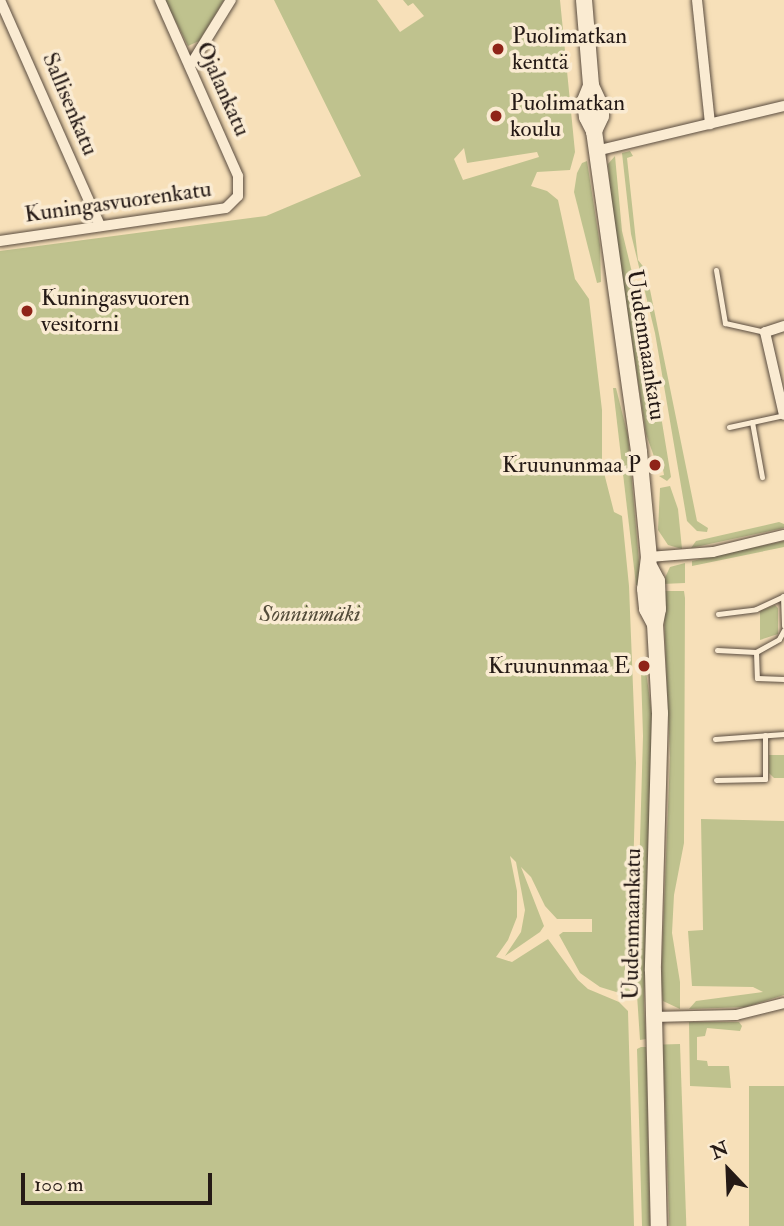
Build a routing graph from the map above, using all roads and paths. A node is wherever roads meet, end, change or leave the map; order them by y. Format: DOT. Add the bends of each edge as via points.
graph roads {
  1 [pos="0,0"];
  2 [pos="160,0"];
  3 [pos="231,0"];
  4 [pos="584,0"];
  5 [pos="697,0"];
  6 [pos="190,66"];
  7 [pos="784,106"];
  8 [pos="710,124"];
  9 [pos="596,150"];
  10 [pos="238,196"];
  11 [pos="100,226"];
  12 [pos="0,241"];
  13 [pos="716,270"];
  14 [pos="784,326"];
  15 [pos="765,332"];
  16 [pos="784,415"];
  17 [pos="752,422"];
  18 [pos="729,427"];
  19 [pos="762,477"];
  20 [pos="784,535"];
  21 [pos="649,562"];
  22 [pos="784,596"];
  23 [pos="718,614"];
  24 [pos="784,628"];
  25 [pos="717,650"];
  26 [pos="756,652"];
  27 [pos="784,679"];
  28 [pos="784,734"];
  29 [pos="765,735"];
  30 [pos="715,739"];
  31 [pos="716,780"];
  32 [pos="784,1003"];
  33 [pos="653,1017"];
  34 [pos="659,1226"];
  1 -- 11 [label="street, Sallisenkatu"];
  2 -- 6 [label="street, Ojalankatu"];
  3 -- 6 [label="street"];
  4 -- 9 [label="main road, Uudenmaankatu" via="592,86 585,101"];
  5 -- 8 [label="street"];
  6 -- 10 [label="street, Ojalankatu" via="238,176"];
  7 -- 8 [label="street"];
  8 -- 9 [label="street"];
  9 -- 21 [label="main road, Uudenmaankatu" via="639,452"];
  10 -- 11 [label="street, Kuningasvuorenkatu" via="226,208"];
  11 -- 12 [label="street, Kuningasvuorenkatu"];
  13 -- 15 [label="lane" via="725,323"];
  14 -- 15 [label="street"];
  15 -- 16 [label="street"];
  16 -- 17 [label="lane"];
  17 -- 18 [label="lane"];
  17 -- 19 [label="lane"];
  20 -- 21 [label="street"];
  21 -- 33 [label="main road, Uudenmaankatu" via="645,589 647,609 655,624 660,713"];
  22 -- 23 [label="lane" via="756,609"];
  22 -- 24 [label="lane"];
  24 -- 26 [label="lane" via="779,639"];
  25 -- 26 [label="lane"];
  26 -- 27 [label="lane" via="757,678"];
  28 -- 29 [label="lane"];
  29 -- 30 [label="lane"];
  29 -- 31 [label="lane" via="765,779"];
  32 -- 33 [label="street" via="736,1016"];
  33 -- 34 [label="main road, Uudenmaankatu"];
}
